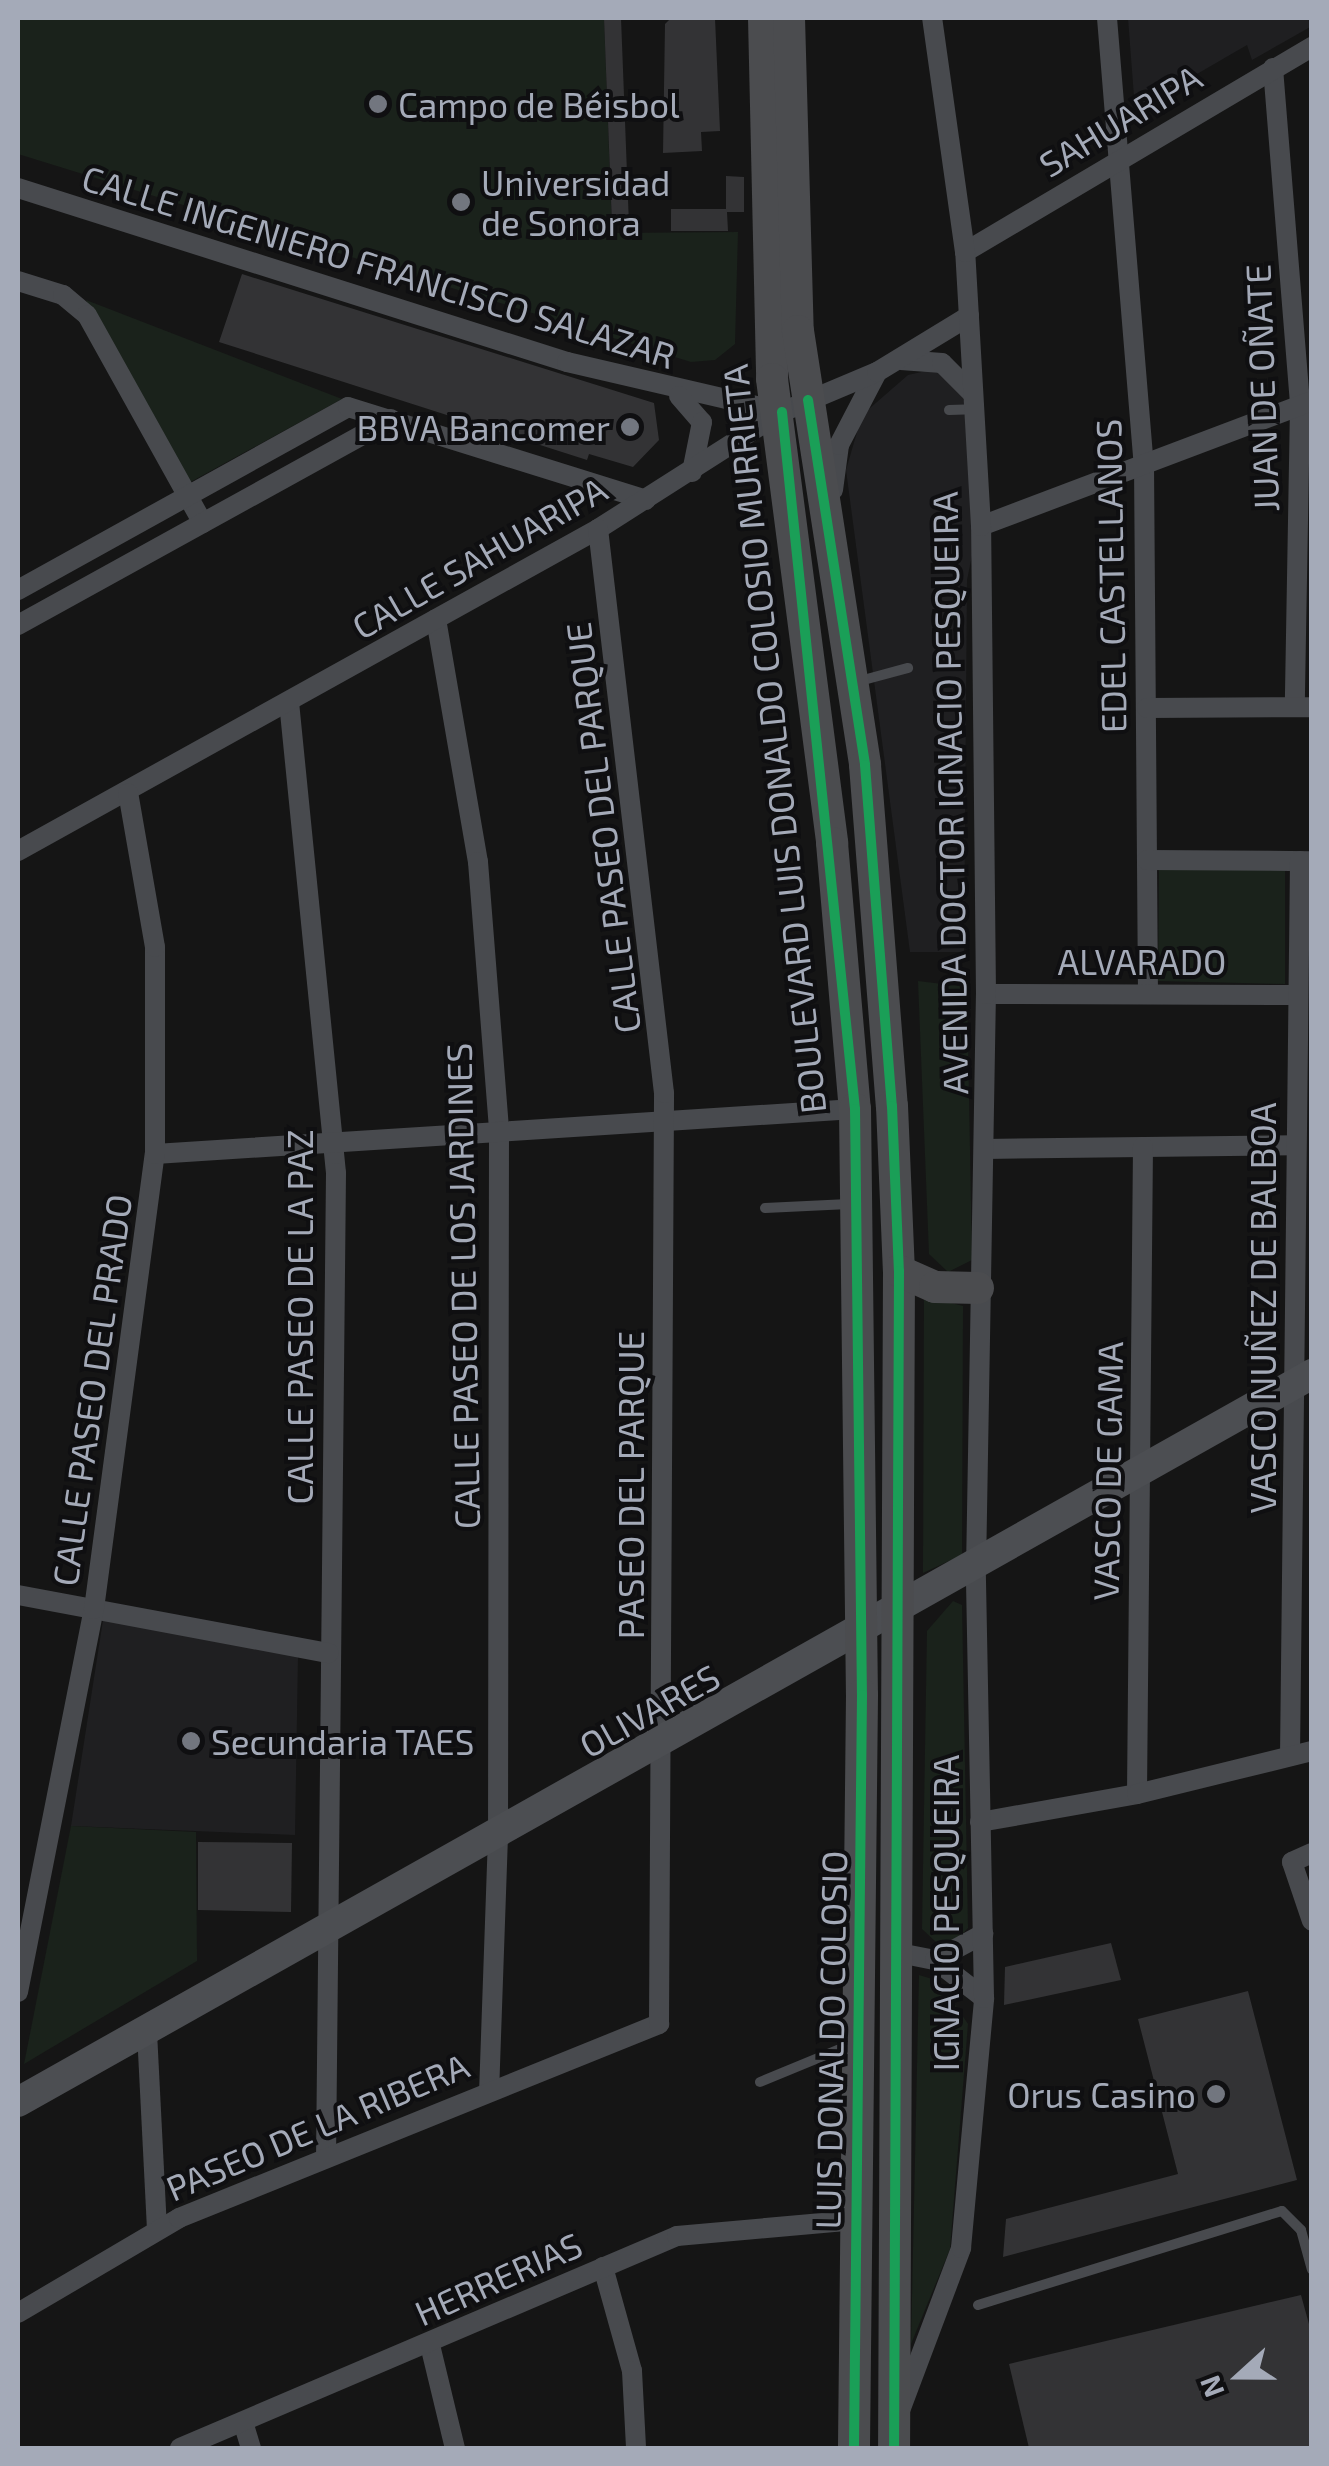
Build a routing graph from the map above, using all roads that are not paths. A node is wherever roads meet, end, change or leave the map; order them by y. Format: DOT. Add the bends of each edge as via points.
graph roads {
  1 [pos="764,18"];
  2 [pos="789,18"];
  3 [pos="932,18"];
  4 [pos="1107,18"];
  5 [pos="1312,47"];
  6 [pos="1273,68"];
  7 [pos="1116,158"];
  8 [pos="18,188"];
  9 [pos="964,252"];
  10 [pos="18,281"];
  11 [pos="969,316"];
  12 [pos="798,332"];
  13 [pos="899,360"];
  14 [pos="877,372"];
  15 [pos="673,391"];
  16 [pos="973,401"];
  17 [pos="1306,404"];
  18 [pos="795,406"];
  19 [pos="949,410"];
  20 [pos="391,419"];
  21 [pos="1144,464"];
  22 [pos="692,472"];
  23 [pos="186,497"];
  24 [pos="646,500"];
  25 [pos="202,523"];
  26 [pos="981,526"];
  27 [pos="598,529"];
  28 [pos="834,559"];
  29 [pos="18,590"];
  30 [pos="436,619"];
  31 [pos="18,625"];
  32 [pos="908,668"];
  33 [pos="852,682"];
  34 [pos="289,702"];
  35 [pos="1303,707"];
  36 [pos="1147,708"];
  37 [pos="128,792"];
  38 [pos="18,851"];
  39 [pos="1147,860"];
  40 [pos="1306,861"];
  41 [pos="1148,993"];
  42 [pos="986,994"];
  43 [pos="1298,995"];
  44 [pos="855,1109"];
  45 [pos="664,1121"];
  46 [pos="499,1131"];
  47 [pos="334,1139"];
  48 [pos="1295,1145"];
  49 [pos="1143,1148"];
  50 [pos="984,1150"];
  51 [pos="155,1154"];
  52 [pos="856,1204"];
  53 [pos="765,1208"];
  54 [pos="899,1271"];
  55 [pos="978,1288"];
  56 [pos="1303,1379"];
  57 [pos="1138,1474"];
  58 [pos="976,1570"];
  59 [pos="18,1594"];
  60 [pos="94,1609"];
  61 [pos="898,1611"];
  62 [pos="862,1632"];
  63 [pos="329,1653"];
  64 [pos="862,1695"];
  65 [pos="898,1708"];
  66 [pos="662,1747"];
  67 [pos="1301,1753"];
  68 [pos="1137,1794"];
  69 [pos="980,1822"];
  70 [pos="498,1836"];
  71 [pos="1312,1853"];
  72 [pos="1312,1921"];
  73 [pos="327,1933"];
  74 [pos="984,1934"];
  75 [pos="899,1953"];
  76 [pos="935,1960"];
  77 [pos="18,1992"];
  78 [pos="984,1998"];
  79 [pos="655,2027"];
  80 [pos="147,2032"];
  81 [pos="858,2042"];
  82 [pos="760,2082"];
  83 [pos="489,2090"];
  84 [pos="18,2102"];
  85 [pos="326,2157"];
  86 [pos="856,2220"];
  87 [pos="157,2228"];
  88 [pos="603,2267"];
  89 [pos="1312,2270"];
  90 [pos="978,2304"];
  91 [pos="18,2313"];
  92 [pos="430,2345"];
  93 [pos="242,2422"];
  94 [pos="895,2436"];
  95 [pos="180,2448"];
  96 [pos="251,2448"];
  97 [pos="454,2448"];
  98 [pos="636,2448"];
  99 [pos="854,2448"];
  1 -- 18 [label="main road, BOULEVARD LUIS DONALDO COLOSIO MURRIETA" via="770,334"];
  2 -- 12 [label="main road, BOULEVARD LUIS DONALDO COLOSIO MURRIETA"];
  3 -- 9 [label="street, AVENIDA DOCTOR IGNACIO PESQUEIRA"];
  4 -- 7 [label="street, EDEL CASTELLANOS"];
  5 -- 6 [label="street, SAHUARIPA"];
  6 -- 7 [label="street, SAHUARIPA"];
  6 -- 17 [label="street, JUAN DE OÑATE"];
  7 -- 9 [label="street, SAHUARIPA"];
  7 -- 21 [label="street, EDEL CASTELLANOS"];
  8 -- 15 [label="street, CALLE INGENIERO FRANCISCO SALAZAR"];
  9 -- 11 [label="street, AVENIDA DOCTOR IGNACIO PESQUEIRA"];
  10 -- 23 [label="street" via="78,305"];
  11 -- 13 [label="street, CALLE SAHUARIPA"];
  11 -- 16 [label="street, AVENIDA DOCTOR IGNACIO PESQUEIRA"];
  12 -- 14 [label="street" via="818,369 834,380"];
  12 -- 18 [label="main road, BOULEVARD LUIS DONALDO COLOSIO MURRIETA"];
  13 -- 14 [label="street, CALLE SAHUARIPA"];
  13 -- 16 [label="street" via="942,363"];
  14 -- 18 [label="street, CALLE SAHUARIPA"];
  14 -- 28 [label="street" via="839,445"];
  15 -- 18 [label="street, CALLE INGENIERO FRANCISCO SALAZAR"];
  15 -- 22 [label="street" via="702,422"];
  16 -- 19 [label="lane"];
  16 -- 26 [label="street, AVENIDA DOCTOR IGNACIO PESQUEIRA"];
  17 -- 21 [label="street"];
  17 -- 35 [label="street, JUAN DE OÑATE"];
  18 -- 22 [label="street, CALLE SAHUARIPA"];
  18 -- 28 [label="main road, BOULEVARD LUIS DONALDO COLOSIO MURRIETA"];
  18 -- 44 [label="main road, BOULEVARD LUIS DONALDO COLOSIO MURRIETA"];
  20 -- 23 [label="street" via="347,408"];
  20 -- 24 [label="street"];
  20 -- 25 [label="street"];
  21 -- 26 [label="street"];
  21 -- 36 [label="street, EDEL CASTELLANOS"];
  22 -- 24 [label="street, CALLE SAHUARIPA"];
  23 -- 25 [label="street"];
  23 -- 29 [label="street"];
  24 -- 27 [label="street, CALLE SAHUARIPA"];
  25 -- 31 [label="street"];
  26 -- 42 [label="street, AVENIDA DOCTOR IGNACIO PESQUEIRA" via="974,660"];
  27 -- 30 [label="street, CALLE SAHUARIPA"];
  27 -- 45 [label="street, CALLE PASEO DEL PARQUE"];
  28 -- 33 [label="main road, BOULEVARD LUIS DONALDO COLOSIO MURRIETA"];
  30 -- 34 [label="street, CALLE SAHUARIPA"];
  30 -- 46 [label="street, CALLE PASEO DE LOS JARDINES" via="478,862"];
  32 -- 33 [label="lane"];
  33 -- 54 [label="main road, BOULEVARD LUIS DONALDO COLOSIO MURRIETA" via="882,915"];
  34 -- 37 [label="street, CALLE SAHUARIPA"];
  34 -- 47 [label="street, CALLE PASEO DE LA PAZ"];
  35 -- 36 [label="street"];
  36 -- 39 [label="street, EDEL CASTELLANOS"];
  37 -- 38 [label="street, CALLE SAHUARIPA"];
  37 -- 51 [label="street, CALLE PASEO DEL PRADO" via="155,947"];
  39 -- 40 [label="street"];
  39 -- 41 [label="street, EDEL CASTELLANOS"];
  40 -- 43 [label="street, VASCO NUÑEZ DE BALBOA"];
  41 -- 42 [label="street, ALVARADO"];
  41 -- 43 [label="street, ALVARADO"];
  42 -- 50 [label="street, AVENIDA DOCTOR IGNACIO PESQUEIRA"];
  43 -- 48 [label="street, VASCO NUÑEZ DE BALBOA"];
  44 -- 45 [label="street"];
  44 -- 52 [label="main road, BOULEVARD LUIS DONALDO COLOSIO MURRIETA"];
  45 -- 46 [label="street"];
  45 -- 66 [label="street, PASEO DEL PARQUE"];
  46 -- 47 [label="street"];
  46 -- 70 [label="street, CALLE PASEO DE LOS JARDINES"];
  47 -- 51 [label="street"];
  47 -- 63 [label="street, CALLE PASEO DE LA PAZ"];
  48 -- 49 [label="street"];
  48 -- 56 [label="street, VASCO NUÑEZ DE BALBOA"];
  49 -- 50 [label="street"];
  49 -- 57 [label="street, VASCO DE GAMA"];
  50 -- 55 [label="street, AVENIDA DOCTOR IGNACIO PESQUEIRA"];
  51 -- 60 [label="street, CALLE PASEO DEL PRADO"];
  52 -- 53 [label="lane"];
  52 -- 62 [label="main road, BOULEVARD LUIS DONALDO COLOSIO MURRIETA"];
  54 -- 55 [label="main road" via="935,1287"];
  54 -- 61 [label="main road, BOULEVARD LUIS DONALDO COLOSIO MURRIETA"];
  55 -- 58 [label="street, AVENIDA DOCTOR IGNACIO PESQUEIRA"];
  56 -- 57 [label="main road, OLIVARES"];
  56 -- 67 [label="street, VASCO NUÑEZ DE BALBOA"];
  57 -- 58 [label="main road, OLIVARES"];
  57 -- 68 [label="street, VASCO DE GAMA"];
  58 -- 61 [label="main road, OLIVARES"];
  58 -- 69 [label="street, IGNACIO PESQUEIRA"];
  59 -- 60 [label="street"];
  60 -- 63 [label="street"];
  60 -- 77 [label="street, CALLE PASEO DEL PRADO"];
  61 -- 62 [label="main road, OLIVARES"];
  61 -- 65 [label="main road, LUIS DONALDO COLOSIO"];
  62 -- 64 [label="main road, LUIS DONALDO COLOSIO"];
  62 -- 66 [label="main road, OLIVARES"];
  63 -- 73 [label="street, CALLE PASEO DE LA PAZ"];
  64 -- 65 [label="main road"];
  64 -- 81 [label="main road, LUIS DONALDO COLOSIO"];
  65 -- 75 [label="main road, LUIS DONALDO COLOSIO"];
  66 -- 70 [label="main road, OLIVARES"];
  66 -- 79 [label="street, PASEO DEL PARQUE"];
  67 -- 68 [label="street"];
  68 -- 69 [label="street"];
  69 -- 74 [label="street, IGNACIO PESQUEIRA"];
  70 -- 73 [label="main road, OLIVARES"];
  70 -- 83 [label="street, CALLE PASEO DE LOS JARDINES"];
  71 -- 72 [label="street" via="1292,1862"];
  73 -- 80 [label="main road, OLIVARES"];
  73 -- 85 [label="street, CALLE PASEO DE LA PAZ"];
  74 -- 76 [label="street"];
  74 -- 78 [label="street, IGNACIO PESQUEIRA"];
  75 -- 76 [label="street"];
  75 -- 94 [label="main road, LUIS DONALDO COLOSIO"];
  76 -- 78 [label="street"];
  78 -- 94 [label="street, IGNACIO PESQUEIRA" via="961,2248"];
  79 -- 83 [label="street, PASEO DE LA RIBERA"];
  80 -- 84 [label="main road, OLIVARES"];
  80 -- 87 [label="street"];
  81 -- 82 [label="lane"];
  81 -- 86 [label="main road, LUIS DONALDO COLOSIO"];
  83 -- 85 [label="street, PASEO DE LA RIBERA"];
  85 -- 87 [label="street, PASEO DE LA RIBERA"];
  86 -- 88 [label="street, HERRERIAS" via="719,2227"];
  86 -- 99 [label="main road, LUIS DONALDO COLOSIO"];
  87 -- 91 [label="street, PASEO DE LA RIBERA"];
  88 -- 92 [label="street, HERRERIAS"];
  88 -- 98 [label="street" via="632,2372"];
  89 -- 90 [label="lane" via="1300,2230 1282,2211"];
  92 -- 93 [label="street, HERRERIAS"];
  92 -- 97 [label="street"];
  93 -- 95 [label="street, HERRERIAS"];
  93 -- 96 [label="street"];
}
